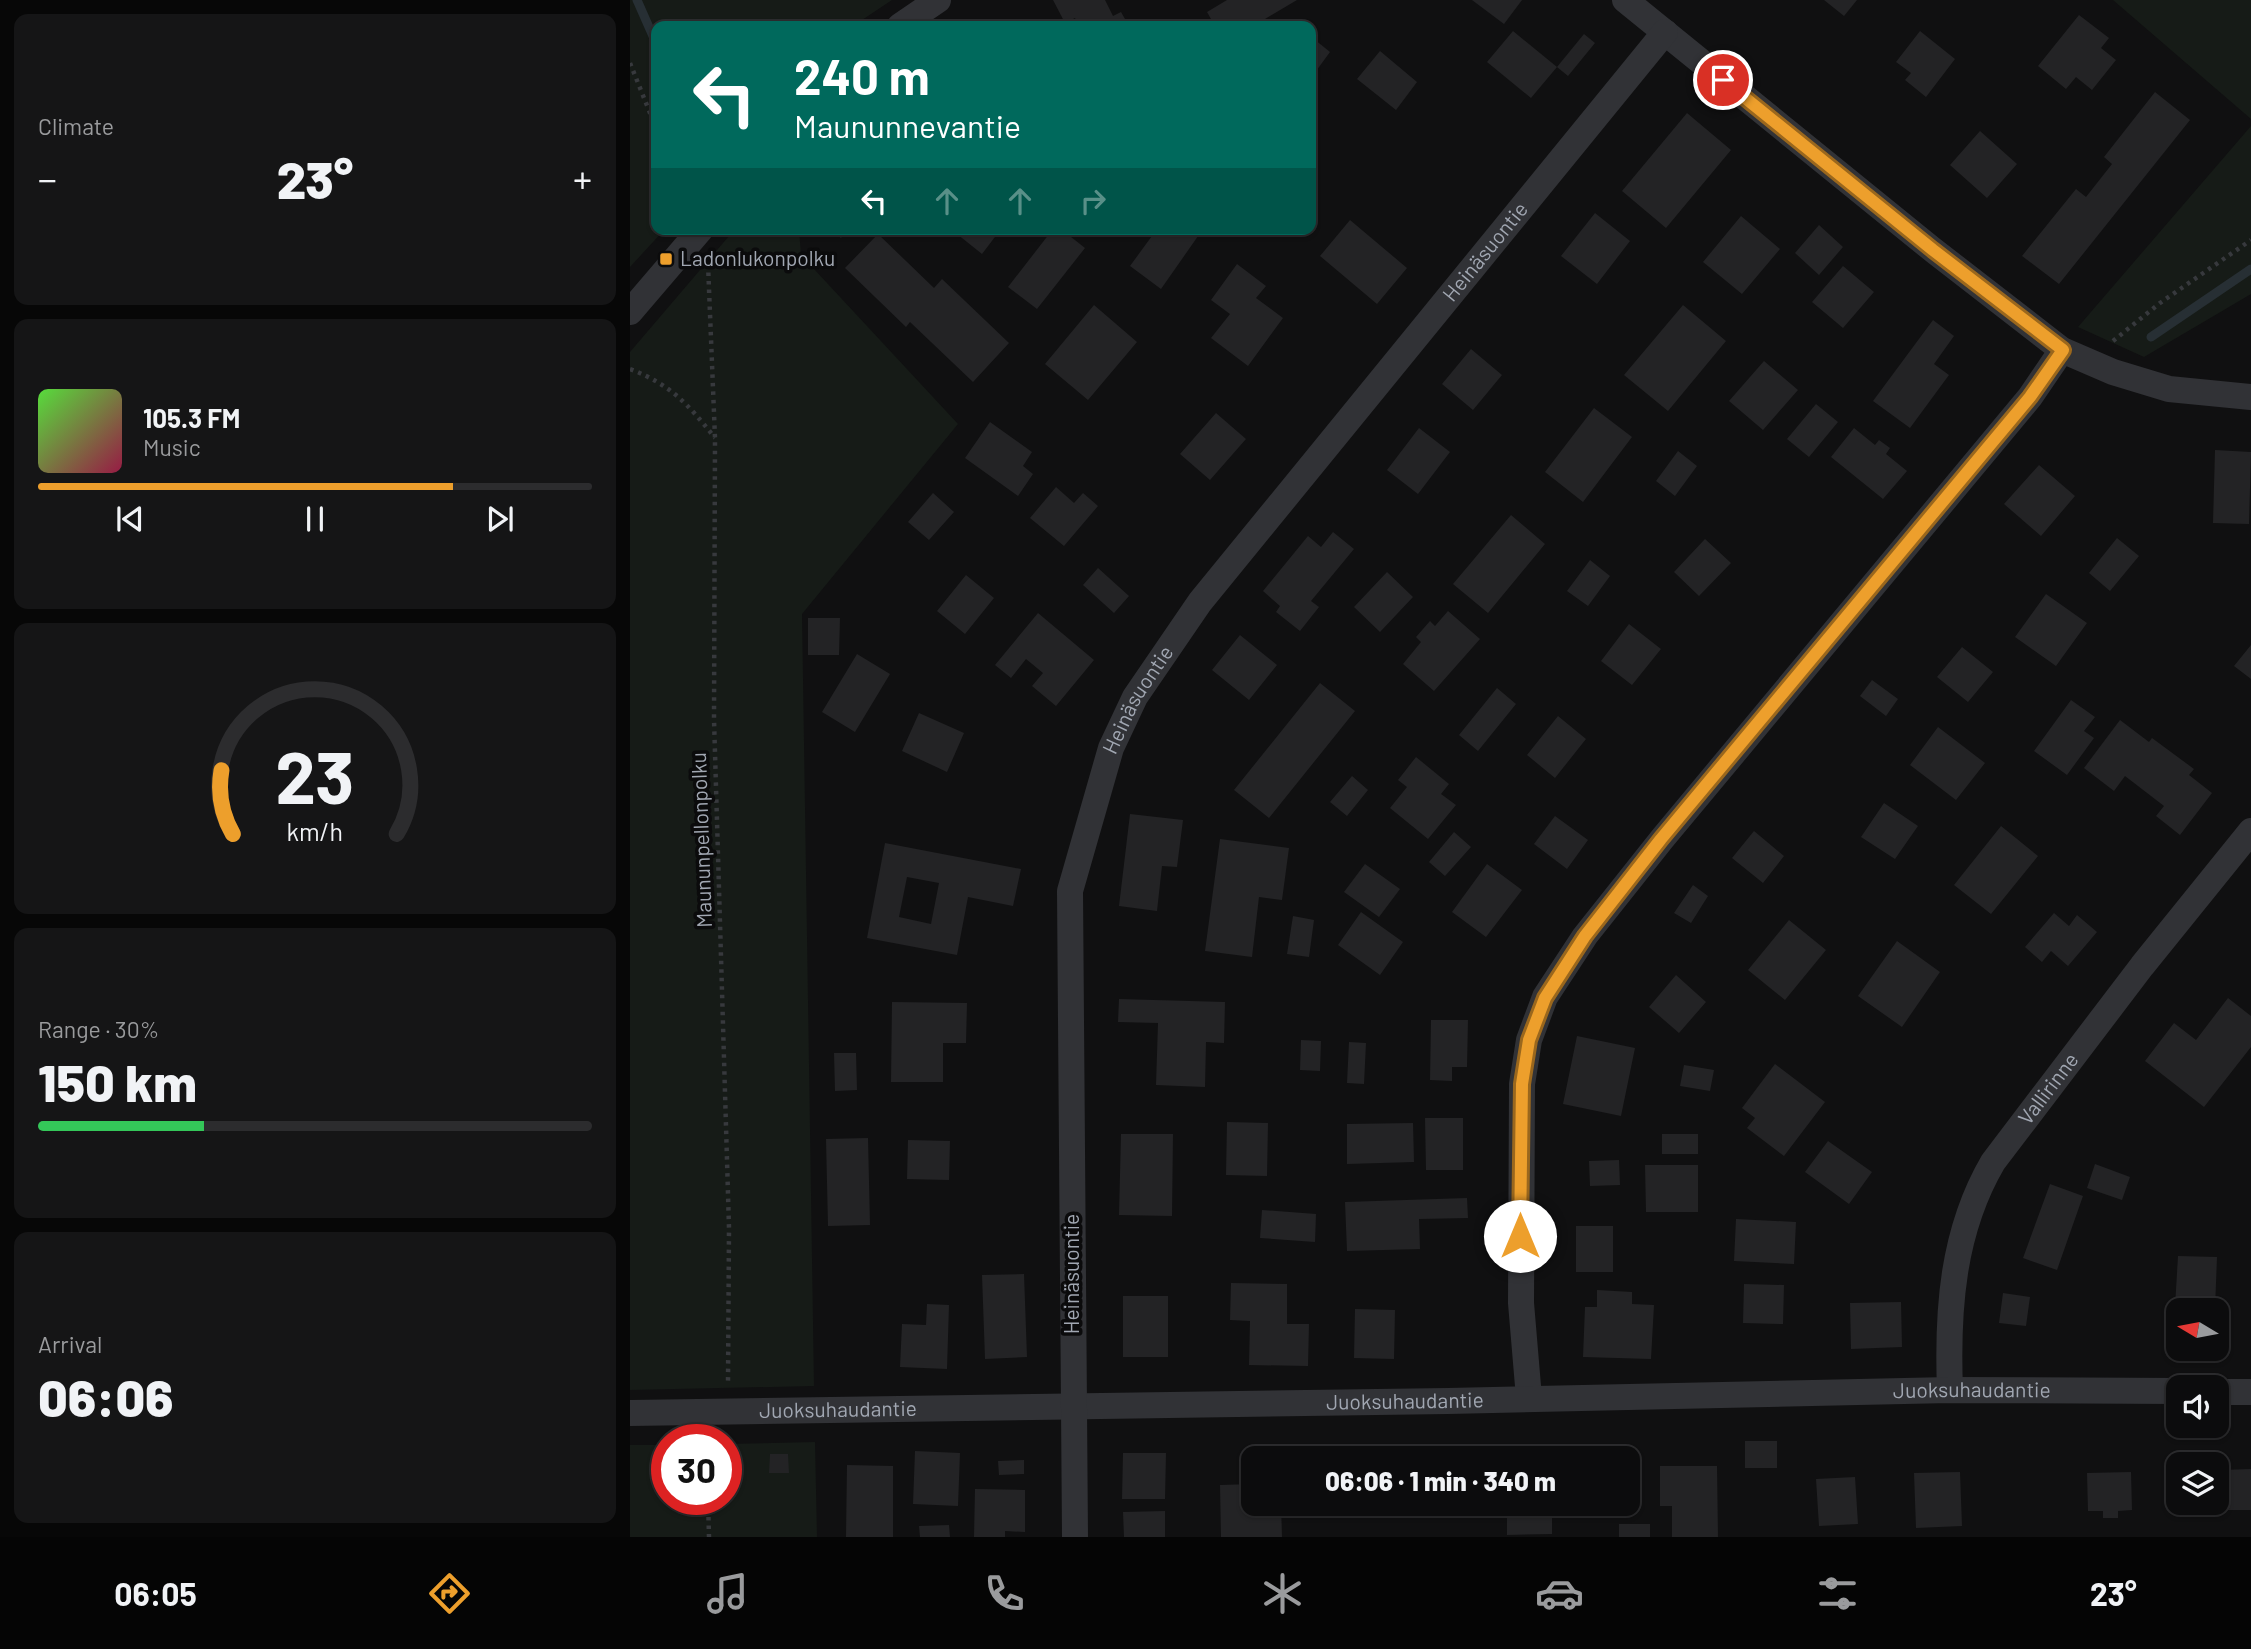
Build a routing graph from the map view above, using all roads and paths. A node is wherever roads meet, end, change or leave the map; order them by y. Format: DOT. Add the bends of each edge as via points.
graph roads {
  1 [pos="939,0"];
  2 [pos="1625,0"];
  3 [pos="908,21"];
  4 [pos="1665,32"];
  5 [pos="630,63"];
  6 [pos="651,116"];
  7 [pos="696,235"];
  8 [pos="2251,240"];
  9 [pos="709,261"];
  10 [pos="630,312"];
  11 [pos="2063,350"];
  12 [pos="2093,362"];
  13 [pos="630,369"];
  14 [pos="2251,397"];
  15 [pos="715,438"];
  16 [pos="2251,831"];
  17 [pos="1950,1390"];
  18 [pos="2166,1391"];
  19 [pos="2229,1392"];
  20 [pos="2251,1392"];
  21 [pos="1529,1398"];
  22 [pos="1073,1407"];
  23 [pos="630,1413"];
  24 [pos="724,1413"];
  25 [pos="708,1515"];
  26 [pos="709,1537"];
  27 [pos="1075,1537"];
  1 -- 3 [label="street"];
  2 -- 4 [label="street"];
  4 -- 11 [label="street"];
  4 -- 22 [label="street, Heinäsuontie" via="1200,602 1135,697 1111,748 1070,891"];
  5 -- 6 [label="path"];
  7 -- 10 [label="street"];
  8 -- 12 [label="path" via="2160,303"];
  9 -- 15 [label="path, Maununpellonpolku"];
  11 -- 12 [label="street"];
  11 -- 21 [label="street" via="2030,397 1661,839 1585,936 1545,998 1529,1040 1522,1084 1521,1303"];
  12 -- 14 [label="street" via="2168,389"];
  13 -- 15 [label="path" via="669,388"];
  15 -- 24 [label="path, Maununpellonpolku" via="714,719 729,1228"];
  16 -- 17 [label="street, Vallirinne" via="2141,966 1978,1188 1963,1227 1951,1297"];
  17 -- 18 [label="street, Juoksuhaudantie"];
  17 -- 21 [label="street, Juoksuhaudantie"];
  19 -- 20 [label="street"];
  21 -- 22 [label="street, Juoksuhaudantie"];
  22 -- 24 [label="street, Juoksuhaudantie"];
  22 -- 27 [label="street, Heinäsuontie"];
  23 -- 24 [label="street, Juoksuhaudantie"];
  25 -- 26 [label="path"];
}
